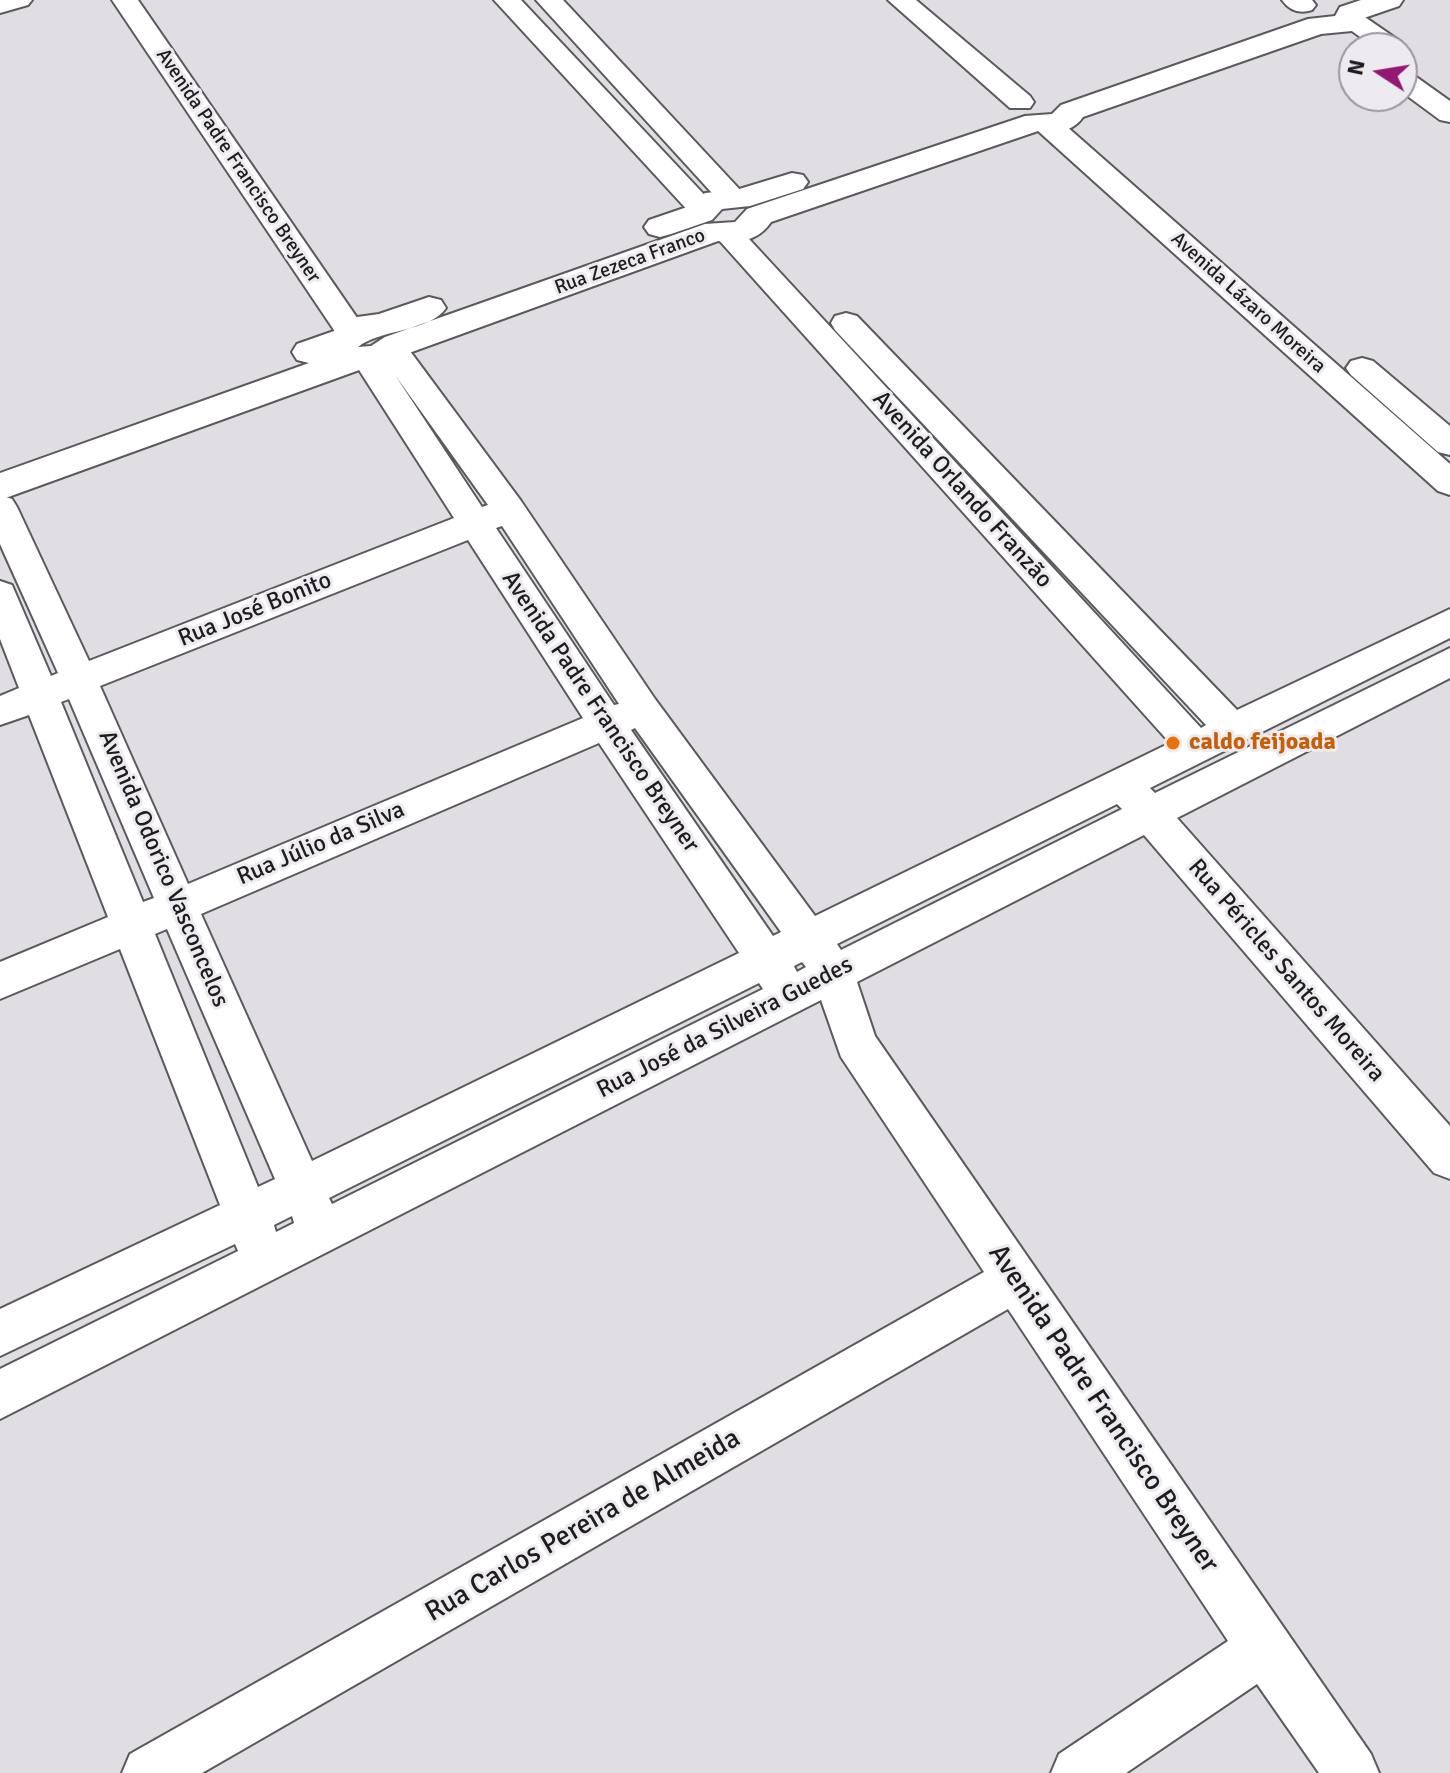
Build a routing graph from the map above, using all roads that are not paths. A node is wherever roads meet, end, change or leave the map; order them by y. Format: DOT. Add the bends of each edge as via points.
graph roads {
  1 [pos="19,0"];
  2 [pos="125,0"];
  3 [pos="156,0"];
  4 [pos="507,0"];
  5 [pos="901,0"];
  6 [pos="932,0"];
  7 [pos="1389,0"];
  8 [pos="0,5"];
  9 [pos="555,6"];
  10 [pos="1323,9"];
  11 [pos="527,22"];
  12 [pos="1344,32"];
  13 [pos="1364,32"];
  14 [pos="1418,66"];
  15 [pos="1450,89"];
  16 [pos="1418,91"];
  17 [pos="1045,107"];
  18 [pos="1450,114"];
  19 [pos="729,216"];
  20 [pos="371,341"];
  21 [pos="1450,444"];
  22 [pos="0,481"];
  23 [pos="1450,483"];
  24 [pos="509,510"];
  25 [pos="475,523"];
  26 [pos="0,594"];
  27 [pos="1450,622"];
  28 [pos="1436,664"];
  29 [pos="81,679"];
  30 [pos="40,695"];
  31 [pos="642,709"];
  32 [pos="0,711"];
  33 [pos="607,725"];
  34 [pos="1232,729"];
  35 [pos="1196,747"];
  36 [pos="1135,798"];
  37 [pos="176,904"];
  38 [pos="130,924"];
  39 [pos="808,937"];
  40 [pos="766,958"];
  41 [pos="833,972"];
  42 [pos="0,981"];
  43 [pos="790,994"];
  44 [pos="856,1044"];
  45 [pos="1450,1158"];
  46 [pos="302,1188"];
  47 [pos="246,1216"];
  48 [pos="322,1233"];
  49 [pos="266,1263"];
  50 [pos="1016,1279"];
  51 [pos="0,1333"];
  52 [pos="0,1395"];
  53 [pos="1264,1648"];
  54 [pos="149,1773"];
  55 [pos="1078,1773"];
  56 [pos="1352,1773"];
  1 -- 8 [label="street"];
  2 -- 20 [label="street, Avenida Padre Francisco Breyner"];
  3 -- 20 [label="street, Avenida Padre Francisco Breyner"];
  4 -- 11 [label="street, Avenida Orlando Franzão"];
  5 -- 17 [label="street, Avenida Lázaro Moreira"];
  6 -- 17 [label="street, Avenida Lázaro Moreira"];
  7 -- 10 [label="street, Rua Zezeca Franco"];
  9 -- 11 [label="street"];
  9 -- 19 [label="street, Avenida Orlando Franzão"];
  10 -- 12 [label="street"];
  10 -- 13 [label="street"];
  10 -- 17 [label="street, Rua Zezeca Franco"];
  11 -- 19 [label="street, Avenida Orlando Franzão"];
  14 -- 15 [label="street"];
  16 -- 18 [label="street"];
  17 -- 19 [label="street, Rua Zezeca Franco"];
  17 -- 21 [label="street, Avenida Lázaro Moreira"];
  17 -- 23 [label="street, Avenida Lázaro Moreira"];
  19 -- 20 [label="street, Rua Zezeca Franco"];
  19 -- 34 [label="street, Avenida Orlando Franzão"];
  19 -- 35 [label="street, Avenida Orlando Franzão"];
  20 -- 22 [label="street, Rua Zezeca Franco"];
  20 -- 24 [label="street, Avenida Padre Francisco Breyner"];
  20 -- 25 [label="street, Avenida Padre Francisco Breyner"];
  22 -- 29 [label="street, Avenida Odorico Vasconcelos"];
  24 -- 25 [label="street, Rua José Bonito"];
  24 -- 31 [label="street, Avenida Padre Francisco Breyner"];
  25 -- 29 [label="street, Rua José Bonito"];
  25 -- 33 [label="street, Avenida Padre Francisco Breyner"];
  26 -- 30 [label="street, Avenida Odorico Vasconcelos"];
  27 -- 28 [label="street, Rua José da Silveira Guedes"];
  28 -- 34 [label="street, Rua José da Silveira Guedes"];
  28 -- 36 [label="street, Rua José da Silveira Guedes"];
  29 -- 30 [label="street, Rua José Bonito"];
  29 -- 37 [label="street, Avenida Odorico Vasconcelos"];
  30 -- 32 [label="street, Rua José Bonito"];
  30 -- 38 [label="street, Avenida Odorico Vasconcelos"];
  31 -- 33 [label="street, Rua Júlio da Silva"];
  31 -- 39 [label="street, Avenida Padre Francisco Breyner"];
  33 -- 37 [label="street, Rua Júlio da Silva"];
  33 -- 40 [label="street, Avenida Padre Francisco Breyner"];
  34 -- 35 [label="street, Rua José da Silveira Guedes"];
  35 -- 36 [label="street, Rua José da Silveira Guedes"];
  36 -- 39 [label="street, Rua José da Silveira Guedes"];
  36 -- 41 [label="street, Rua José da Silveira Guedes"];
  36 -- 45 [label="street, Rua Péricles Santos Moreira"];
  37 -- 38 [label="street, Rua Júlio da Silva"];
  37 -- 46 [label="street, Avenida Odorico Vasconcelos"];
  38 -- 42 [label="street, Rua Júlio da Silva"];
  38 -- 47 [label="street, Avenida Odorico Vasconcelos"];
  39 -- 40 [label="street, Rua José da Silveira Guedes"];
  39 -- 41 [label="street, Avenida Padre Francisco Breyner"];
  40 -- 43 [label="street, Avenida Padre Francisco Breyner"];
  40 -- 46 [label="street, Rua José da Silveira Guedes"];
  41 -- 43 [label="street, Rua José da Silveira Guedes"];
  41 -- 44 [label="street, Avenida Padre Francisco Breyner"];
  43 -- 44 [label="street, Avenida Padre Francisco Breyner"];
  43 -- 48 [label="street, Rua José da Silveira Guedes"];
  44 -- 50 [label="street, Avenida Padre Francisco Breyner"];
  46 -- 47 [label="street, Rua José da Silveira Guedes"];
  46 -- 48 [label="street, Avenida Odorico Vasconcelos"];
  47 -- 49 [label="street, Avenida Odorico Vasconcelos"];
  47 -- 51 [label="street, Rua José da Silveira Guedes"];
  48 -- 49 [label="street, Rua José da Silveira Guedes"];
  49 -- 52 [label="street, Rua José da Silveira Guedes"];
  50 -- 53 [label="street, Avenida Padre Francisco Breyner"];
  50 -- 54 [label="street, Rua Carlos Pereira de Almeida"];
  53 -- 55 [label="street"];
  53 -- 56 [label="street, Avenida Padre Francisco Breyner"];
}
